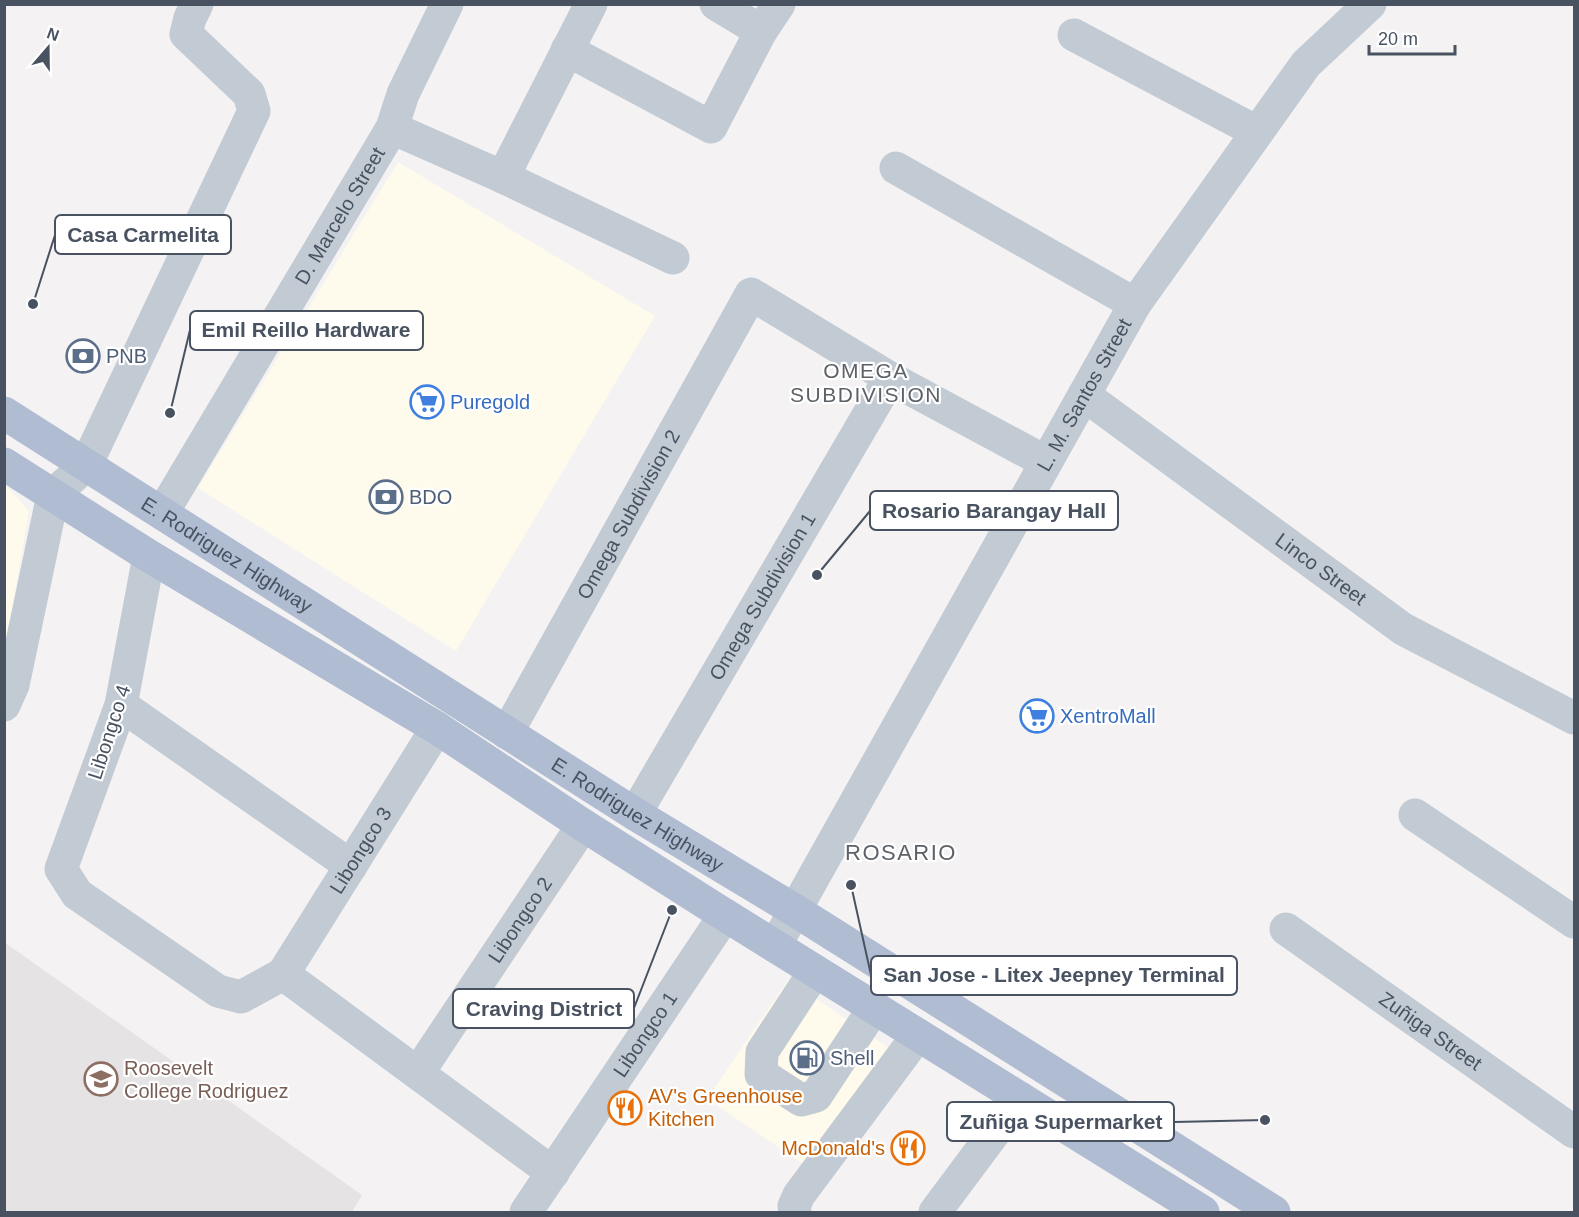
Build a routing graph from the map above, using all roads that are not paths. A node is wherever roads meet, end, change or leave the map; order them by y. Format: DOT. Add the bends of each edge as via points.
graph roads {
  1 [pos="197,4"];
  2 [pos="447,4"];
  3 [pos="591,4"];
  4 [pos="716,4"];
  5 [pos="779,4"];
  6 [pos="1370,4"];
  7 [pos="761,31"];
  8 [pos="1074,35"];
  9 [pos="567,50"];
  10 [pos="392,128"];
  11 [pos="1257,132"];
  12 [pos="896,168"];
  13 [pos="503,177"];
  14 [pos="673,258"];
  15 [pos="1135,304"];
  16 [pos="890,378"];
  17 [pos="1084,394"];
  18 [pos="4,412"];
  19 [pos="1046,462"];
  20 [pos="4,464"];
  21 [pos="86,465"];
  22 [pos="53,495"];
  23 [pos="163,512"];
  24 [pos="148,556"];
  25 [pos="4,705"];
  26 [pos="121,705"];
  27 [pos="1575,717"];
  28 [pos="437,728"];
  29 [pos="507,733"];
  30 [pos="635,814"];
  31 [pos="1415,815"];
  32 [pos="583,825"];
  33 [pos="351,866"];
  34 [pos="796,910"];
  35 [pos="725,915"];
  36 [pos="1575,922"];
  37 [pos="1286,929"];
  38 [pos="775,946"];
  39 [pos="815,971"];
  40 [pos="283,974"];
  41 [pos="874,1008"];
  42 [pos="918,1035"];
  43 [pos="418,1073"];
  44 [pos="1076,1089"];
  45 [pos="1020,1098"];
  46 [pos="1056,1121"];
  47 [pos="1575,1132"];
  48 [pos="553,1173"];
  49 [pos="526,1212"];
  50 [pos="795,1212"];
  51 [pos="935,1212"];
  52 [pos="1203,1212"];
  53 [pos="1274,1212"];
  1 -- 21 [label="street" via="186,34 249,94 254,111"];
  2 -- 10 [label="street, D. Marcelo Street" via="403,94"];
  3 -- 9 [label="street"];
  4 -- 7 [label="street"];
  5 -- 7 [label="street"];
  6 -- 11 [label="street, L. M. Santos Street" via="1306,64"];
  7 -- 9 [label="street" via="711,127"];
  8 -- 11 [label="street"];
  9 -- 13 [label="street"];
  10 -- 13 [label="street"];
  10 -- 23 [label="street, D. Marcelo Street"];
  11 -- 15 [label="street, L. M. Santos Street"];
  12 -- 15 [label="street"];
  13 -- 14 [label="street"];
  15 -- 17 [label="street, L. M. Santos Street"];
  16 -- 19 [label="street"];
  16 -- 29 [label="street, Omega Subdivision 2" via="751,294"];
  16 -- 30 [label="street, Omega Subdivision 1"];
  17 -- 19 [label="street, L. M. Santos Street"];
  17 -- 27 [label="street, Linco Street" via="1403,629"];
  18 -- 21 [label="main road, E. Rodriguez Highway"];
  19 -- 34 [label="street, L. M. Santos Street"];
  20 -- 22 [label="main road, E. Rodriguez Highway"];
  21 -- 22 [label="street"];
  21 -- 23 [label="main road, E. Rodriguez Highway"];
  22 -- 24 [label="main road, E. Rodriguez Highway"];
  22 -- 25 [label="street" via="13,685"];
  23 -- 29 [label="main road, E. Rodriguez Highway"];
  24 -- 26 [label="street, Libongco 4"];
  24 -- 28 [label="main road, E. Rodriguez Highway"];
  26 -- 33 [label="street"];
  26 -- 40 [label="street, Libongco 4" via="61,869 77,894 218,991 241,997"];
  28 -- 32 [label="main road, E. Rodriguez Highway"];
  28 -- 33 [label="street, Libongco 3"];
  29 -- 30 [label="main road, E. Rodriguez Highway"];
  30 -- 34 [label="main road, E. Rodriguez Highway"];
  31 -- 36 [label="street"];
  32 -- 35 [label="main road, E. Rodriguez Highway"];
  32 -- 43 [label="street, Libongco 2"];
  33 -- 40 [label="street, Libongco 3"];
  34 -- 38 [label="street, L. M. Santos Street"];
  34 -- 44 [label="main road, E. Rodriguez Highway"];
  35 -- 38 [label="main road, E. Rodriguez Highway"];
  35 -- 48 [label="street, Libongco 1"];
  37 -- 47 [label="street, Zuñiga Street"];
  38 -- 39 [label="main road, E. Rodriguez Highway"];
  39 -- 41 [label="main road, E. Rodriguez Highway"];
  39 -- 41 [label="street" via="762,1052 761,1074 801,1100 816,1096"];
  40 -- 43 [label="street"];
  41 -- 42 [label="main road, E. Rodriguez Highway"];
  42 -- 45 [label="main road, E. Rodriguez Highway"];
  42 -- 50 [label="street" via="799,1195"];
  43 -- 48 [label="street"];
  44 -- 46 [label="main road"];
  44 -- 53 [label="main road, E. Rodriguez Highway"];
  45 -- 46 [label="main road, E. Rodriguez Highway"];
  45 -- 51 [label="street"];
  46 -- 52 [label="main road, E. Rodriguez Highway"];
  48 -- 49 [label="street, Libongco 1"];
}
